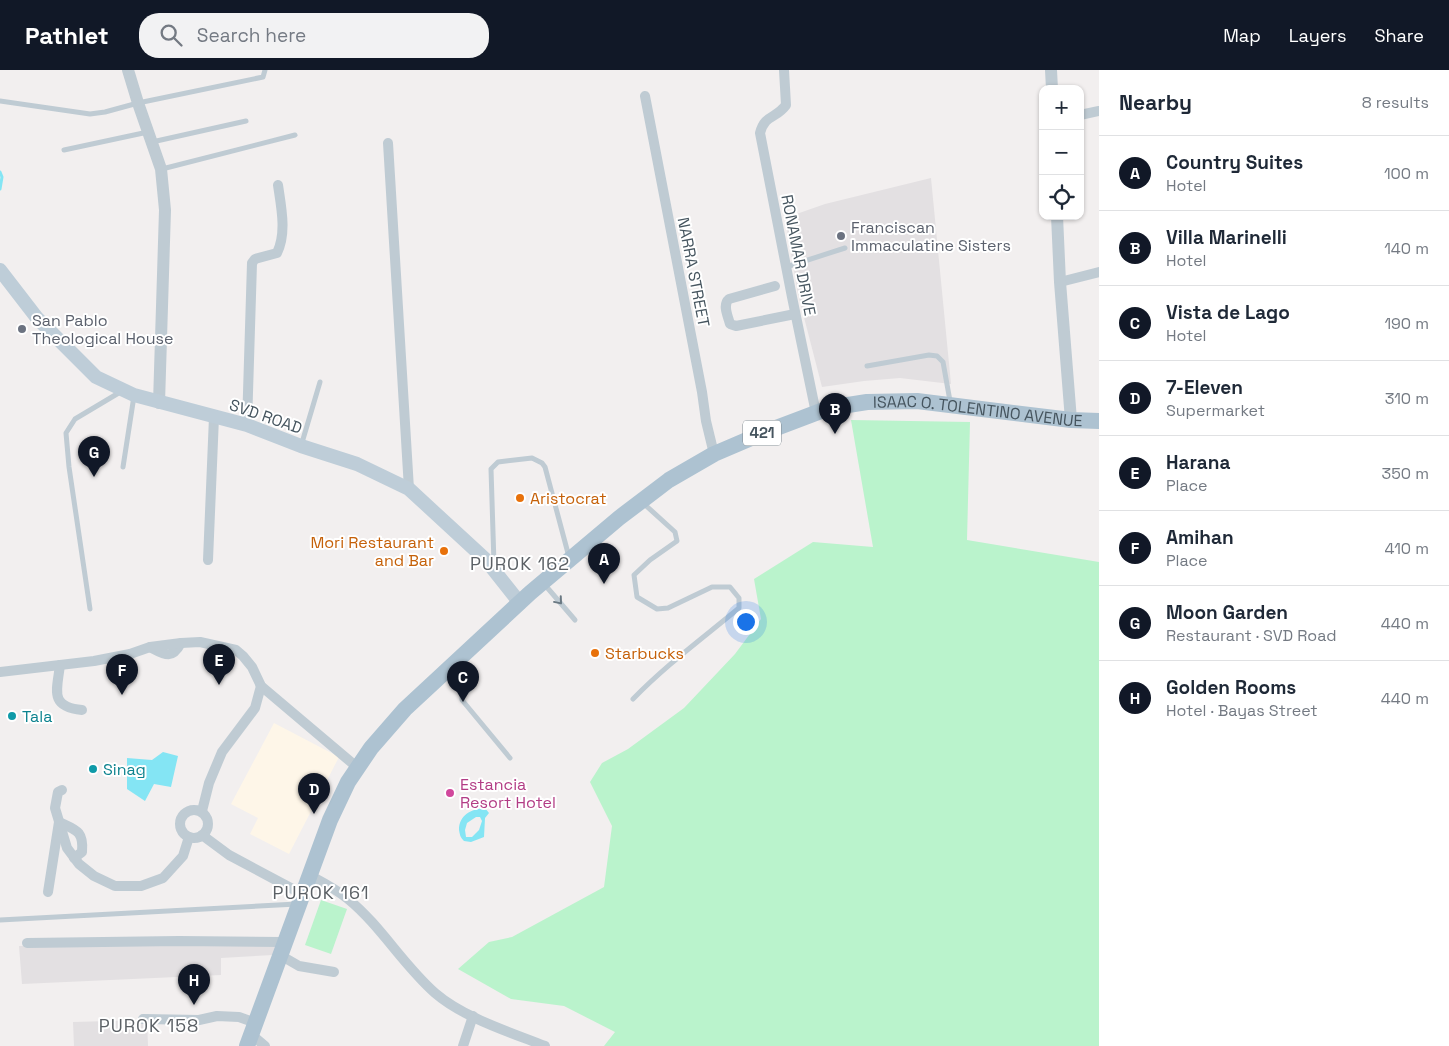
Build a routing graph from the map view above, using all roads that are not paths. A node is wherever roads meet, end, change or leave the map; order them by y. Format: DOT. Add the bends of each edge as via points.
graph roads {
  1 [pos="128,70"];
  2 [pos="265,70"];
  3 [pos="784,70"];
  4 [pos="1051,70"];
  5 [pos="1052,85"];
  6 [pos="645,96"];
  7 [pos="0,102"];
  8 [pos="138,103"];
  9 [pos="1099,111"];
  10 [pos="1084,114"];
  11 [pos="246,121"];
  12 [pos="295,135"];
  13 [pos="149,137"];
  14 [pos="388,143"];
  15 [pos="64,150"];
  16 [pos="161,169"];
  17 [pos="278,185"];
  18 [pos="1058,220"];
  19 [pos="845,248"];
  20 [pos="786,267"];
  21 [pos="0,270"];
  22 [pos="1099,272"];
  23 [pos="1060,282"];
  24 [pos="775,286"];
  25 [pos="795,314"];
  26 [pos="867,366"];
  27 [pos="320,382"];
  28 [pos="128,393"];
  29 [pos="159,403"];
  30 [pos="951,405"];
  31 [pos="816,413"];
  32 [pos="214,417"];
  33 [pos="1070,420"];
  34 [pos="1099,421"];
  35 [pos="247,425"];
  36 [pos="301,446"];
  37 [pos="714,454"];
  38 [pos="123,467"];
  39 [pos="409,489"];
  40 [pos="641,501"];
  41 [pos="208,560"];
  42 [pos="570,560"];
  43 [pos="494,571"];
  44 [pos="543,582"];
  45 [pos="520,603"];
  46 [pos="90,609"];
  47 [pos="575,620"];
  48 [pos="457,660"];
  49 [pos="60,665"];
  50 [pos="0,672"];
  51 [pos="261,686"];
  52 [pos="633,699"];
  53 [pos="82,710"];
  54 [pos="510,758"];
  55 [pos="358,768"];
  56 [pos="62,790"];
  57 [pos="202,811"];
  58 [pos="59,822"];
  59 [pos="202,836"];
  60 [pos="189,837"];
  61 [pos="74,858"];
  62 [pos="309,875"];
  63 [pos="48,892"];
  64 [pos="300,899"];
  65 [pos="0,920"];
  66 [pos="286,939"];
  67 [pos="27,943"];
  68 [pos="280,955"];
  69 [pos="334,972"];
  70 [pos="473,1016"];
  71 [pos="143,1019"];
  72 [pos="252,1035"];
  73 [pos="265,1046"];
  74 [pos="463,1046"];
  75 [pos="544,1046"];
  1 -- 8 [label="street"];
  2 -- 8 [label="lane" via="263,77"];
  3 -- 20 [label="street, RONAMAR DRIVE" via="786,105 780,113 763,123 760,133"];
  4 -- 5 [label="street"];
  6 -- 37 [label="street, NARRA STREET"];
  7 -- 8 [label="lane" via="90,114"];
  8 -- 13 [label="street"];
  9 -- 10 [label="street"];
  11 -- 13 [label="lane"];
  12 -- 16 [label="lane"];
  13 -- 15 [label="lane"];
  13 -- 16 [label="street"];
  14 -- 39 [label="street"];
  16 -- 29 [label="street" via="165,210"];
  17 -- 35 [label="street" via="282,216 278,253 256,258 252,263"];
  18 -- 23 [label="street"];
  19 -- 20 [label="lane"];
  20 -- 25 [label="street, RONAMAR DRIVE"];
  21 -- 28 [label="main road, SVD ROAD" via="37,318 96,378"];
  22 -- 23 [label="street"];
  23 -- 33 [label="street"];
  24 -- 25 [label="street" via="726,301 730,324 736,326"];
  25 -- 31 [label="street, RONAMAR DRIVE"];
  26 -- 30 [label="lane" via="937,356 942,362"];
  27 -- 36 [label="lane"];
  28 -- 29 [label="main road, SVD ROAD"];
  28 -- 38 [label="lane"];
  28 -- 46 [label="lane" via="75,419 66,433"];
  29 -- 32 [label="main road, SVD ROAD"];
  30 -- 31 [label="main road, ISAAC O. TOLENTINO AVENUE / 421" via="917,400 867,402"];
  30 -- 33 [label="main road, ISAAC O. TOLENTINO AVENUE / 421"];
  31 -- 37 [label="main road, ISAAC O. TOLENTINO AVENUE / 421"];
  32 -- 35 [label="main road, SVD ROAD"];
  32 -- 41 [label="street"];
  33 -- 34 [label="main road, ISAAC O. TOLENTINO AVENUE / 421"];
  35 -- 36 [label="main road, SVD ROAD"];
  36 -- 39 [label="main road, SVD ROAD" via="356,464"];
  37 -- 40 [label="main road, ISAAC O. TOLENTINO AVENUE / 421"];
  39 -- 43 [label="main road, SVD ROAD"];
  40 -- 42 [label="main road, ISAAC O. TOLENTINO AVENUE / 421"];
  40 -- 52 [label="lane" via="675,532 677,541 634,575 637,597 657,609 668,608 712,587 730,587 739,598 739,608 652,679"];
  42 -- 43 [label="lane" via="542,462 532,458 498,462 490,475"];
  42 -- 44 [label="main road, ISAAC O. TOLENTINO AVENUE / 421"];
  43 -- 45 [label="main road, SVD ROAD"];
  44 -- 45 [label="main road, ISAAC O. TOLENTINO AVENUE / 421"];
  44 -- 47 [label="lane, one-way"];
  45 -- 48 [label="main road, ISAAC O. TOLENTINO AVENUE / 421"];
  48 -- 54 [label="lane" via="474,682 462,700"];
  48 -- 55 [label="main road, ISAAC O. TOLENTINO AVENUE / 421" via="405,709"];
  49 -- 50 [label="street"];
  49 -- 51 [label="street" via="121,656 150,647 200,642 236,650 252,667"];
  49 -- 53 [label="street" via="56,691 60,702 67,708"];
  51 -- 55 [label="street"];
  51 -- 57 [label="street" via="255,708 222,752"];
  55 -- 62 [label="main road, ISAAC O. TOLENTINO AVENUE / 421" via="330,820"];
  56 -- 58 [label="street" via="58,792 55,808"];
  57 -- 59 [label="street" via="209,823"];
  57 -- 60 [label="street" via="188,811 182,818 180,827"];
  58 -- 61 [label="street" via="67,848"];
  58 -- 61 [label="street" via="77,830 83,840 82,852"];
  58 -- 63 [label="street"];
  59 -- 60 [label="street"];
  59 -- 64 [label="street"];
  60 -- 61 [label="street" via="183,856 163,878 141,886 115,886 94,876"];
  62 -- 64 [label="main road, ISAAC O. TOLENTINO AVENUE / 421"];
  62 -- 70 [label="street" via="349,900 436,994"];
  64 -- 65 [label="lane"];
  64 -- 66 [label="main road, ISAAC O. TOLENTINO AVENUE / 421"];
  66 -- 67 [label="street" via="282,942"];
  66 -- 68 [label="main road, ISAAC O. TOLENTINO AVENUE / 421"];
  68 -- 69 [label="street" via="300,966"];
  68 -- 72 [label="main road, ISAAC O. TOLENTINO AVENUE / 421"];
  70 -- 74 [label="street"];
  70 -- 75 [label="street"];
  71 -- 72 [label="street" via="239,1017"];
  72 -- 73 [label="street"];
}
